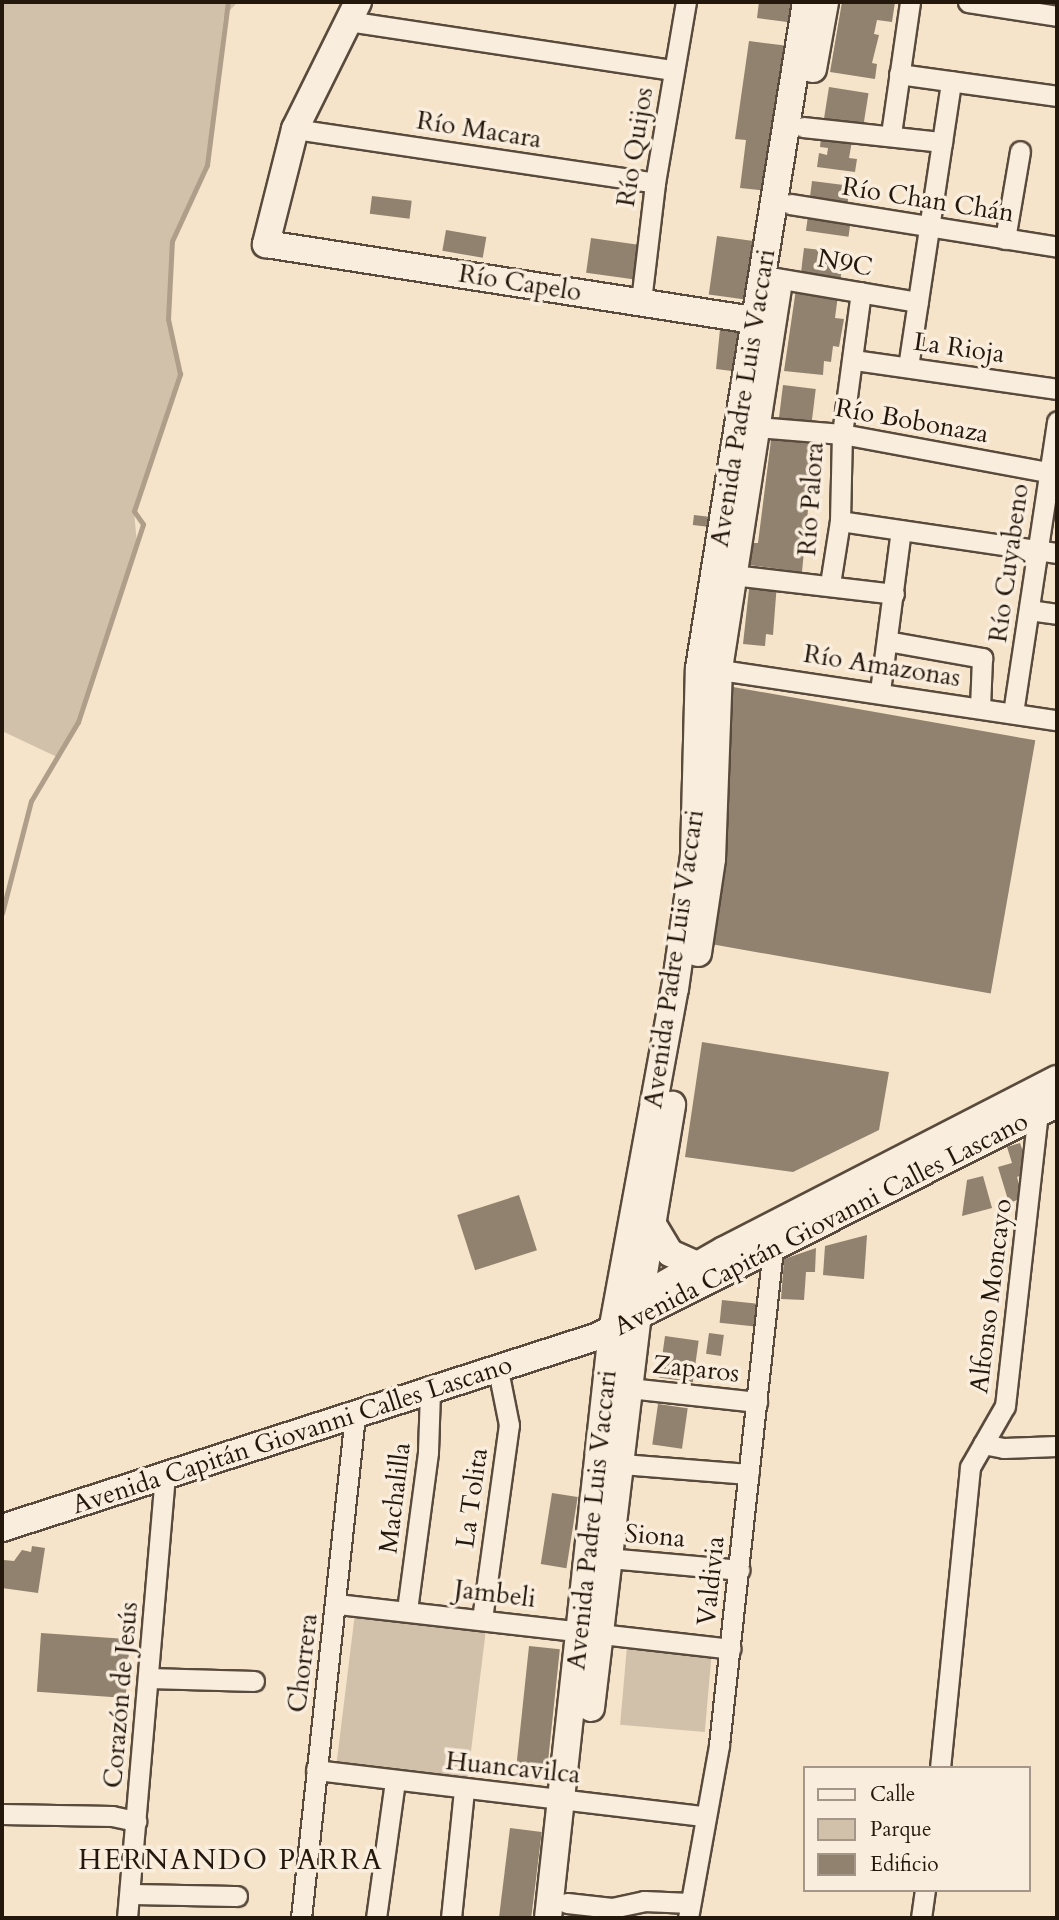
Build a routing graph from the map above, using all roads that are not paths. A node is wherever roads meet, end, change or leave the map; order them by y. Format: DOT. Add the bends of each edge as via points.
graph roads {
  1 [pos="686,2"];
  2 [pos="806,2"];
  3 [pos="825,2"];
  4 [pos="910,2"];
  5 [pos="968,2"];
  6 [pos="1028,6"];
  7 [pos="353,11"];
  8 [pos="1057,16"];
  9 [pos="673,70"];
  10 [pos="900,74"];
  11 [pos="951,81"];
  12 [pos="1057,96"];
  13 [pos="803,127"];
  14 [pos="295,129"];
  15 [pos="891,134"];
  16 [pos="942,142"];
  17 [pos="1020,151"];
  18 [pos="654,183"];
  19 [pos="790,204"];
  20 [pos="929,226"];
  21 [pos="1005,239"];
  22 [pos="1057,247"];
  23 [pos="772,277"];
  24 [pos="861,292"];
  25 [pos="641,301"];
  26 [pos="918,302"];
  27 [pos="765,322"];
  28 [pos="854,360"];
  29 [pos="908,368"];
  30 [pos="1057,389"];
  31 [pos="1057,421"];
  32 [pos="757,427"];
  33 [pos="842,434"];
  34 [pos="1053,473"];
  35 [pos="839,521"];
  36 [pos="901,530"];
  37 [pos="1047,552"];
  38 [pos="733,575"];
  39 [pos="830,584"];
  40 [pos="894,594"];
  41 [pos="1029,610"];
  42 [pos="1057,614"];
  43 [pos="887,642"];
  44 [pos="709,668"];
  45 [pos="880,691"];
  46 [pos="980,707"];
  47 [pos="1013,713"];
  48 [pos="1057,720"];
  49 [pos="1057,1079"];
  50 [pos="1048,1108"];
  51 [pos="652,1223"];
  52 [pos="773,1248"];
  53 [pos="697,1265"];
  54 [pos="626,1315"];
  55 [pos="498,1370"];
  56 [pos="629,1388"];
  57 [pos="430,1391"];
  58 [pos="757,1402"];
  59 [pos="355,1415"];
  60 [pos="983,1444"];
  61 [pos="1057,1446"];
  62 [pos="609,1463"];
  63 [pos="749,1474"];
  64 [pos="165,1476"];
  65 [pos="2,1528"];
  66 [pos="608,1558"];
  67 [pos="738,1570"];
  68 [pos="337,1604"];
  69 [pos="407,1610"];
  70 [pos="482,1619"];
  71 [pos="590,1633"];
  72 [pos="730,1649"];
  73 [pos="149,1678"];
  74 [pos="254,1681"];
  75 [pos="940,1766"];
  76 [pos="316,1770"];
  77 [pos="395,1781"];
  78 [pos="464,1789"];
  79 [pos="571,1800"];
  80 [pos="2,1814"];
  81 [pos="704,1816"];
  82 [pos="136,1821"];
  83 [pos="925,1892"];
  84 [pos="130,1894"];
  85 [pos="237,1896"];
  86 [pos="689,1911"];
  87 [pos="560,1913"];
  88 [pos="128,1918"];
  89 [pos="302,1918"];
  90 [pos="376,1918"];
  91 [pos="451,1918"];
  92 [pos="921,1918"];
  1 -- 9 [label="street, Río Quijos"];
  2 -- 23 [label="main road, Avenida Padre Luis Vaccari"];
  3 -- 13 [label="main road, Avenida Padre Luis Vaccari"];
  4 -- 10 [label="street"];
  5 -- 6 [label="street"];
  6 -- 8 [label="street"];
  7 -- 9 [label="street"];
  7 -- 14 [label="main road"];
  9 -- 18 [label="street, Río Quijos"];
  10 -- 11 [label="street"];
  10 -- 15 [label="street"];
  11 -- 12 [label="street"];
  11 -- 16 [label="street"];
  13 -- 15 [label="street"];
  13 -- 19 [label="main road, Avenida Padre Luis Vaccari"];
  14 -- 18 [label="street, Río Macara"];
  14 -- 25 [label="main road, Río Capelo" via="266,244"];
  15 -- 16 [label="street"];
  16 -- 20 [label="street"];
  17 -- 21 [label="street"];
  18 -- 25 [label="street, Río Quijos"];
  19 -- 20 [label="street, Río Chan Chán"];
  19 -- 23 [label="main road, Avenida Padre Luis Vaccari"];
  20 -- 21 [label="street, Río Chan Chán"];
  20 -- 26 [label="street"];
  21 -- 22 [label="street, Río Chan Chán"];
  23 -- 24 [label="street, N9C"];
  23 -- 27 [label="main road, Avenida Padre Luis Vaccari"];
  24 -- 26 [label="street, N9C"];
  24 -- 28 [label="street, Río Palora"];
  25 -- 27 [label="main road, Río Capelo"];
  26 -- 29 [label="street"];
  27 -- 32 [label="main road, Avenida Padre Luis Vaccari"];
  27 -- 44 [label="main road, Avenida Padre Luis Vaccari"];
  28 -- 29 [label="street, La Rioja"];
  28 -- 33 [label="street, Río Palora"];
  29 -- 30 [label="street, La Rioja"];
  31 -- 34 [label="street, Río Cuyabeno"];
  32 -- 33 [label="street, Río Bobonaza"];
  32 -- 38 [label="main road, Avenida Padre Luis Vaccari"];
  33 -- 34 [label="street, Río Bobonaza"];
  33 -- 35 [label="street, Río Palora"];
  34 -- 37 [label="street, Río Cuyabeno"];
  35 -- 36 [label="street"];
  35 -- 39 [label="street, Río Palora"];
  36 -- 37 [label="street"];
  36 -- 40 [label="street"];
  37 -- 41 [label="street, Río Cuyabeno"];
  38 -- 39 [label="street"];
  38 -- 44 [label="main road, Avenida Padre Luis Vaccari"];
  39 -- 40 [label="street"];
  40 -- 43 [label="street"];
  41 -- 42 [label="street"];
  41 -- 47 [label="street, Río Cuyabeno"];
  43 -- 45 [label="street"];
  43 -- 46 [label="street" via="982,658"];
  44 -- 45 [label="street, Río Amazonas"];
  44 -- 51 [label="main road, Avenida Padre Luis Vaccari" via="712,859"];
  44 -- 54 [label="main road, Avenida Padre Luis Vaccari" via="694,855"];
  45 -- 46 [label="street, Río Amazonas"];
  46 -- 47 [label="street, Río Amazonas"];
  47 -- 48 [label="street, Río Amazonas"];
  49 -- 53 [label="main road, Avenida Capitán Giovanni Calles Lascano"];
  50 -- 52 [label="main road, Avenida Capitán Giovanni Calles Lascano"];
  50 -- 60 [label="street, Alfonso Moncayo" via="1005,1406"];
  51 -- 53 [label="main road" via="670,1253"];
  51 -- 54 [label="main road, Avenida Padre Luis Vaccari"];
  52 -- 54 [label="main road, Avenida Capitán Giovanni Calles Lascano"];
  52 -- 58 [label="street, Valdivia"];
  53 -- 54 [label="main road, Avenida Capitán Giovanni Calles Lascano"];
  54 -- 55 [label="main road, Avenida Capitán Giovanni Calles Lascano" via="583,1341"];
  54 -- 56 [label="main road, Avenida Padre Luis Vaccari"];
  54 -- 62 [label="main road, Avenida Padre Luis Vaccari"];
  55 -- 57 [label="main road, Avenida Capitán Giovanni Calles Lascano"];
  55 -- 70 [label="street, La Tolita" via="509,1425"];
  56 -- 58 [label="street, Zaparos"];
  56 -- 62 [label="main road, Avenida Padre Luis Vaccari"];
  57 -- 59 [label="main road, Avenida Capitán Giovanni Calles Lascano"];
  57 -- 69 [label="street, Machalilla" via="429,1451"];
  58 -- 63 [label="street, Valdivia"];
  59 -- 64 [label="main road, Avenida Capitán Giovanni Calles Lascano"];
  59 -- 68 [label="street, Chorrera"];
  60 -- 61 [label="street"];
  60 -- 75 [label="street, Alfonso Moncayo" via="970,1467"];
  62 -- 63 [label="street"];
  62 -- 66 [label="main road, Avenida Padre Luis Vaccari"];
  62 -- 71 [label="main road, Avenida Padre Luis Vaccari"];
  63 -- 67 [label="street, Valdivia"];
  64 -- 65 [label="main road, Avenida Capitán Giovanni Calles Lascano"];
  64 -- 73 [label="street, Corazón de Jesús"];
  66 -- 67 [label="street, Siona"];
  66 -- 71 [label="main road, Avenida Padre Luis Vaccari"];
  67 -- 72 [label="street, Valdivia"];
  68 -- 69 [label="street, Jambeli"];
  68 -- 76 [label="street, Chorrera"];
  69 -- 70 [label="street, Jambeli"];
  70 -- 71 [label="street, Jambeli"];
  71 -- 72 [label="street, Jambeli"];
  71 -- 79 [label="main road, Avenida Padre Luis Vaccari"];
  72 -- 81 [label="street, Valdivia" via="719,1745"];
  73 -- 74 [label="street"];
  73 -- 82 [label="street, Corazón de Jesús"];
  76 -- 77 [label="street, Huancavilca"];
  76 -- 89 [label="street, Chorrera"];
  77 -- 78 [label="street, Huancavilca"];
  77 -- 90 [label="street"];
  78 -- 79 [label="street, Huancavilca"];
  78 -- 91 [label="street"];
  79 -- 81 [label="street, Huancavilca"];
  79 -- 87 [label="main road, Avenida Padre Luis Vaccari"];
  80 -- 82 [label="street" via="112,1816"];
  81 -- 86 [label="street, Valdivia"];
  82 -- 84 [label="street, Corazón de Jesús"];
  83 -- 92 [label="street"];
  84 -- 85 [label="street"];
  84 -- 88 [label="street, Corazón de Jesús"];
  86 -- 87 [label="street" via="644,1901"];
}
